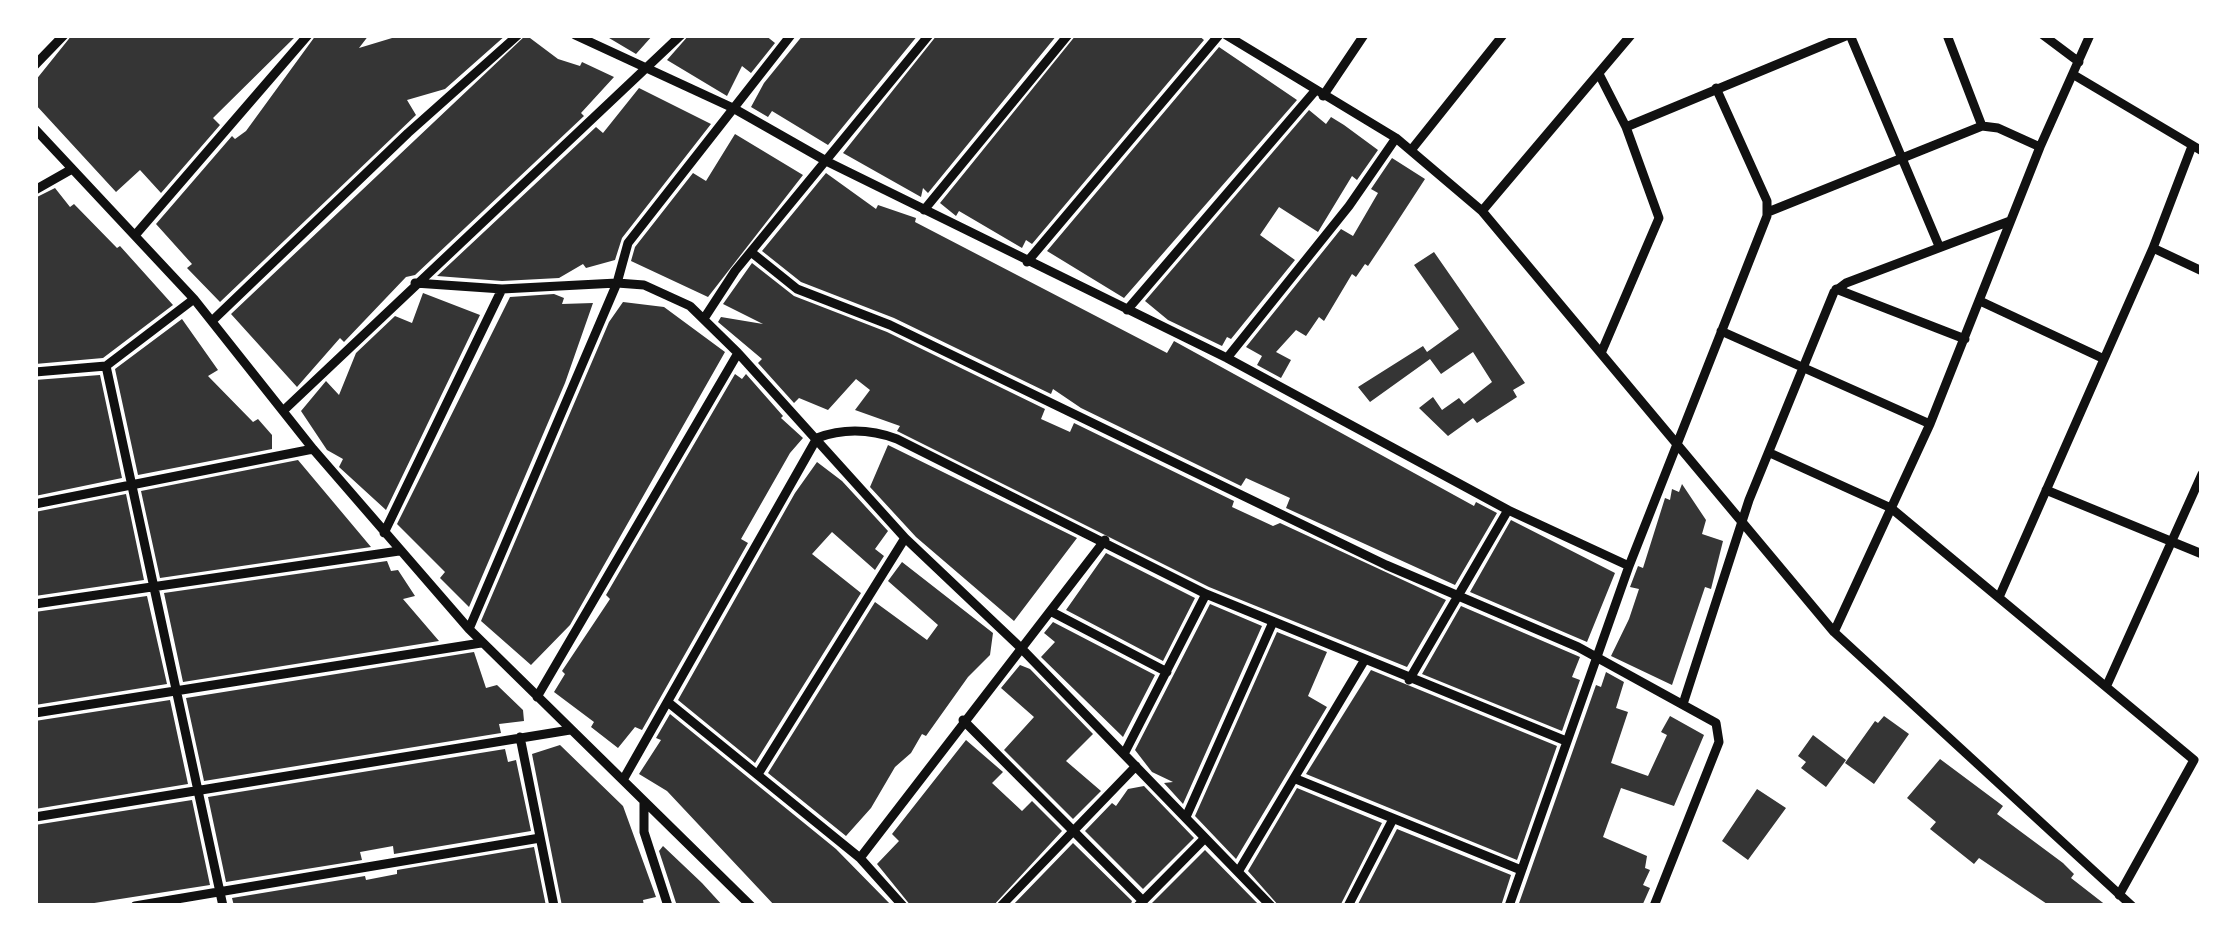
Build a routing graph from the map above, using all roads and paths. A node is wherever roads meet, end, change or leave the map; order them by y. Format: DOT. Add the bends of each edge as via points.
graph roads {
  1 [pos="64,35"];
  2 [pos="308,35"];
  3 [pos="518,35"];
  4 [pos="575,35"];
  5 [pos="681,35"];
  6 [pos="791,35"];
  7 [pos="929,35"];
  8 [pos="1068,35"];
  9 [pos="1222,35"];
  10 [pos="1364,35"];
  11 [pos="1503,35"];
  12 [pos="1631,35"];
  13 [pos="1849,35"];
  14 [pos="1947,35"];
  15 [pos="2043,35"];
  16 [pos="2090,35"];
  17 [pos="2080,62"];
  18 [pos="35,65"];
  19 [pos="649,68"];
  20 [pos="1599,74"];
  21 [pos="2074,75"];
  22 [pos="1716,88"];
  23 [pos="1319,93"];
  24 [pos="733,108"];
  25 [pos="1982,126"];
  26 [pos="1626,127"];
  27 [pos="35,129"];
  28 [pos="1396,138"];
  29 [pos="2040,147"];
  30 [pos="2197,148"];
  31 [pos="1412,149"];
  32 [pos="1902,158"];
  33 [pos="828,162"];
  34 [pos="72,168"];
  35 [pos="35,190"];
  36 [pos="924,210"];
  37 [pos="1482,211"];
  38 [pos="1768,212"];
  39 [pos="2010,220"];
  40 [pos="137,233"];
  41 [pos="1939,246"];
  42 [pos="2153,248"];
  43 [pos="751,252"];
  44 [pos="1027,262"];
  45 [pos="2202,270"];
  46 [pos="617,282"];
  47 [pos="415,283"];
  48 [pos="502,289"];
  49 [pos="1836,289"];
  50 [pos="194,299"];
  51 [pos="1980,300"];
  52 [pos="1127,310"];
  53 [pos="705,318"];
  54 [pos="212,321"];
  55 [pos="1721,331"];
  56 [pos="1966,339"];
  57 [pos="1602,351"];
  58 [pos="738,352"];
  59 [pos="1227,358"];
  60 [pos="2102,358"];
  61 [pos="106,366"];
  62 [pos="1804,368"];
  63 [pos="35,372"];
  64 [pos="283,411"];
  65 [pos="1930,424"];
  66 [pos="817,438"];
  67 [pos="1680,446"];
  68 [pos="313,449"];
  69 [pos="1770,452"];
  70 [pos="2202,474"];
  71 [pos="132,483"];
  72 [pos="2046,490"];
  73 [pos="35,504"];
  74 [pos="1891,508"];
  75 [pos="1508,510"];
  76 [pos="1741,524"];
  77 [pos="384,533"];
  78 [pos="905,538"];
  79 [pos="1105,540"];
  80 [pos="2170,540"];
  81 [pos="399,551"];
  82 [pos="2202,554"];
  83 [pos="1630,566"];
  84 [pos="155,585"];
  85 [pos="1206,594"];
  86 [pos="1456,595"];
  87 [pos="2000,595"];
  88 [pos="35,604"];
  89 [pos="1052,612"];
  90 [pos="1274,622"];
  91 [pos="468,629"];
  92 [pos="1834,632"];
  93 [pos="481,643"];
  94 [pos="1021,648"];
  95 [pos="1597,659"];
  96 [pos="1364,661"];
  97 [pos="1166,672"];
  98 [pos="1409,680"];
  99 [pos="2106,685"];
  100 [pos="177,690"];
  101 [pos="537,697"];
  102 [pos="669,702"];
  103 [pos="1683,704"];
  104 [pos="35,713"];
  105 [pos="964,720"];
  106 [pos="570,730"];
  107 [pos="520,737"];
  108 [pos="1566,742"];
  109 [pos="2202,748"];
  110 [pos="1124,754"];
  111 [pos="2194,760"];
  112 [pos="1136,766"];
  113 [pos="758,774"];
  114 [pos="1296,779"];
  115 [pos="624,780"];
  116 [pos="198,792"];
  117 [pos="644,800"];
  118 [pos="35,817"];
  119 [pos="1186,817"];
  120 [pos="1392,821"];
  121 [pos="1074,830"];
  122 [pos="540,838"];
  123 [pos="1205,838"];
  124 [pos="860,858"];
  125 [pos="1521,870"];
  126 [pos="1238,872"];
  127 [pos="220,892"];
  128 [pos="2118,895"];
  129 [pos="1140,904"];
  130 [pos="135,906"];
  131 [pos="223,906"];
  132 [pos="554,906"];
  133 [pos="668,906"];
  134 [pos="751,906"];
  135 [pos="903,906"];
  136 [pos="1001,906"];
  137 [pos="1270,906"];
  138 [pos="1348,906"];
  139 [pos="1509,906"];
  140 [pos="1654,906"];
  141 [pos="2132,906"];
  1 -- 18 [label="street"];
  2 -- 40 [label="street"];
  3 -- 54 [label="street"];
  4 -- 19 [label="street"];
  5 -- 19 [label="street"];
  6 -- 24 [label="street"];
  7 -- 33 [label="street"];
  8 -- 36 [label="street"];
  9 -- 23 [label="street"];
  9 -- 44 [label="street"];
  10 -- 23 [label="street"];
  11 -- 31 [label="street"];
  12 -- 20 [label="street"];
  13 -- 22 [label="street"];
  13 -- 32 [label="street"];
  14 -- 25 [label="street"];
  15 -- 17 [label="street"];
  16 -- 17 [label="street"];
  17 -- 21 [label="street"];
  19 -- 24 [label="street"];
  19 -- 47 [label="street"];
  20 -- 26 [label="street"];
  20 -- 37 [label="street"];
  21 -- 29 [label="street"];
  21 -- 30 [label="street"];
  22 -- 26 [label="street"];
  22 -- 38 [label="street"];
  23 -- 28 [label="street"];
  23 -- 52 [label="street"];
  24 -- 33 [label="street"];
  24 -- 46 [label="street" via="640,223"];
  25 -- 29 [label="street"];
  25 -- 32 [label="street"];
  26 -- 57 [label="street" via="1659,218"];
  27 -- 34 [label="street"];
  28 -- 31 [label="street"];
  28 -- 59 [label="street"];
  29 -- 39 [label="street"];
  30 -- 42 [label="street"];
  31 -- 37 [label="street"];
  32 -- 38 [label="street"];
  32 -- 41 [label="street"];
  33 -- 36 [label="street"];
  33 -- 43 [label="street"];
  34 -- 35 [label="street"];
  34 -- 40 [label="street"];
  36 -- 44 [label="street"];
  37 -- 57 [label="street"];
  38 -- 55 [label="street"];
  39 -- 41 [label="street"];
  39 -- 51 [label="street"];
  40 -- 50 [label="street"];
  41 -- 49 [label="street"];
  42 -- 45 [label="street"];
  42 -- 60 [label="street"];
  43 -- 53 [label="street"];
  43 -- 86 [label="street" via="797,289 907,333"];
  44 -- 52 [label="street"];
  46 -- 48 [label="street"];
  46 -- 53 [label="street" via="669,294"];
  46 -- 91 [label="street"];
  47 -- 48 [label="street"];
  47 -- 64 [label="street"];
  48 -- 77 [label="street"];
  49 -- 56 [label="street"];
  49 -- 62 [label="street"];
  50 -- 54 [label="street"];
  50 -- 61 [label="street"];
  51 -- 56 [label="street"];
  51 -- 60 [label="street"];
  52 -- 59 [label="street"];
  53 -- 58 [label="street"];
  54 -- 64 [label="street"];
  55 -- 62 [label="street"];
  55 -- 67 [label="street"];
  56 -- 65 [label="street"];
  57 -- 67 [label="street"];
  58 -- 66 [label="street"];
  58 -- 101 [label="street"];
  59 -- 75 [label="street"];
  60 -- 72 [label="street"];
  61 -- 63 [label="street"];
  61 -- 71 [label="street"];
  62 -- 65 [label="street"];
  62 -- 69 [label="street"];
  64 -- 68 [label="street"];
  65 -- 74 [label="street"];
  66 -- 78 [label="street"];
  66 -- 79 [label="street" via="879,432"];
  66 -- 102 [label="street"];
  67 -- 76 [label="street"];
  67 -- 83 [label="street"];
  68 -- 71 [label="street"];
  68 -- 77 [label="street"];
  69 -- 74 [label="street"];
  69 -- 76 [label="street"];
  70 -- 80 [label="street"];
  71 -- 73 [label="street"];
  71 -- 84 [label="street"];
  72 -- 80 [label="street"];
  72 -- 87 [label="street"];
  74 -- 87 [label="street"];
  74 -- 92 [label="street"];
  75 -- 83 [label="street"];
  75 -- 86 [label="street"];
  76 -- 92 [label="street"];
  76 -- 103 [label="street"];
  77 -- 81 [label="street"];
  78 -- 94 [label="street"];
  78 -- 113 [label="street"];
  79 -- 85 [label="street"];
  79 -- 89 [label="street"];
  80 -- 82 [label="street"];
  80 -- 99 [label="street"];
  81 -- 84 [label="street"];
  81 -- 91 [label="street"];
  83 -- 95 [label="street"];
  84 -- 88 [label="street"];
  84 -- 100 [label="street"];
  85 -- 90 [label="street"];
  85 -- 97 [label="street"];
  86 -- 95 [label="street"];
  86 -- 98 [label="street"];
  87 -- 99 [label="street"];
  89 -- 94 [label="street"];
  89 -- 97 [label="street"];
  90 -- 96 [label="street"];
  90 -- 119 [label="street"];
  91 -- 93 [label="street"];
  92 -- 128 [label="street"];
  93 -- 100 [label="street"];
  93 -- 101 [label="street"];
  94 -- 105 [label="street"];
  94 -- 110 [label="street"];
  95 -- 103 [label="street"];
  95 -- 108 [label="street"];
  96 -- 98 [label="street"];
  96 -- 114 [label="street"];
  97 -- 110 [label="street"];
  98 -- 108 [label="street"];
  99 -- 111 [label="street"];
  100 -- 104 [label="street"];
  100 -- 116 [label="street"];
  101 -- 106 [label="street"];
  102 -- 113 [label="street"];
  102 -- 115 [label="street"];
  103 -- 140 [label="street" via="1716,722 1719,742"];
  105 -- 121 [label="street"];
  105 -- 124 [label="street"];
  106 -- 107 [label="street"];
  106 -- 115 [label="street"];
  107 -- 116 [label="street"];
  107 -- 122 [label="street"];
  108 -- 125 [label="street"];
  109 -- 111 [label="street"];
  110 -- 112 [label="street"];
  111 -- 128 [label="street"];
  112 -- 119 [label="street"];
  112 -- 121 [label="street"];
  113 -- 124 [label="street"];
  114 -- 120 [label="street"];
  114 -- 126 [label="street"];
  115 -- 117 [label="street"];
  116 -- 118 [label="street"];
  116 -- 127 [label="street"];
  117 -- 133 [label="street" via="644,832"];
  117 -- 134 [label="street"];
  119 -- 123 [label="street"];
  120 -- 125 [label="street"];
  120 -- 138 [label="street"];
  121 -- 129 [label="street"];
  121 -- 136 [label="street"];
  122 -- 127 [label="street"];
  122 -- 132 [label="street"];
  123 -- 126 [label="street"];
  123 -- 129 [label="street"];
  124 -- 135 [label="street"];
  125 -- 139 [label="street"];
  126 -- 137 [label="street"];
  127 -- 130 [label="street"];
  127 -- 131 [label="street"];
  128 -- 141 [label="street"];
}
